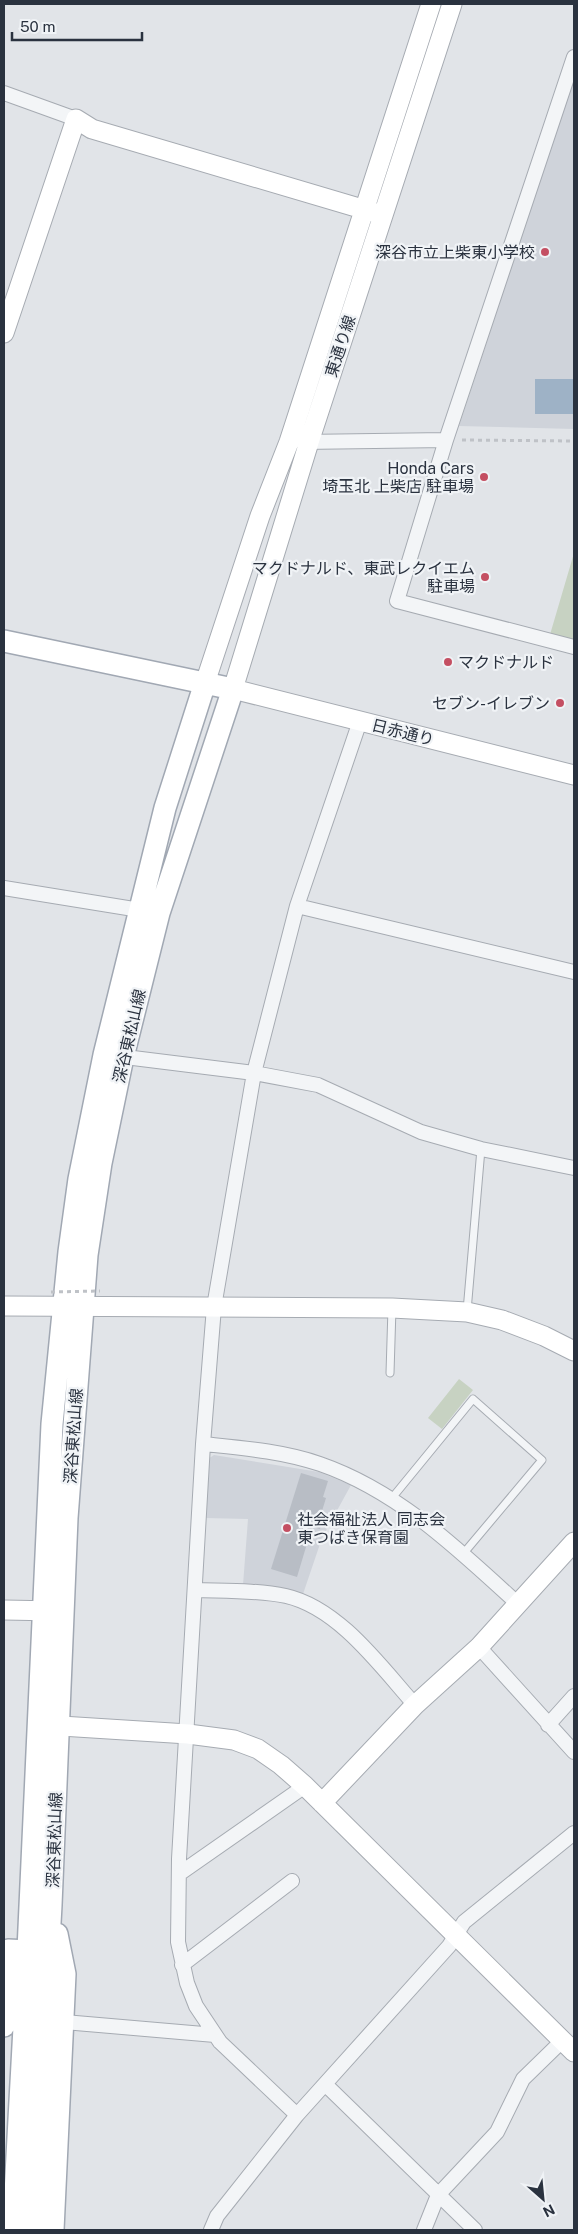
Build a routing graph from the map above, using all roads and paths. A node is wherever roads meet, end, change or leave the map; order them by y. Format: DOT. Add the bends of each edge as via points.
graph roads {
  1 [pos="431,4"];
  2 [pos="452,4"];
  3 [pos="574,57"];
  4 [pos="4,94"];
  5 [pos="76,119"];
  6 [pos="364,209"];
  7 [pos="382,215"];
  8 [pos="4,333"];
  9 [pos="446,440"];
  10 [pos="574,441"];
  11 [pos="289,442"];
  12 [pos="309,442"];
  13 [pos="4,641"];
  14 [pos="574,647"];
  15 [pos="205,683"];
  16 [pos="233,688"];
  17 [pos="360,721"];
  18 [pos="574,775"];
  19 [pos="4,888"];
  20 [pos="297,906"];
  21 [pos="149,911"];
  22 [pos="574,972"];
  23 [pos="114,1056"];
  24 [pos="254,1073"];
  25 [pos="481,1149"];
  26 [pos="574,1168"];
  27 [pos="100,1291"];
  28 [pos="66,1300"];
  29 [pos="4,1306"];
  30 [pos="214,1307"];
  31 [pos="392,1308"];
  32 [pos="467,1312"];
  33 [pos="574,1351"];
  34 [pos="390,1373"];
  35 [pos="203,1444"];
  36 [pos="392,1498"];
  37 [pos="574,1542"];
  38 [pos="463,1554"];
  39 [pos="195,1590"];
  40 [pos="518,1604"];
  41 [pos="4,1610"];
  42 [pos="54,1611"];
  43 [pos="479,1647"];
  44 [pos="574,1696"];
  45 [pos="416,1705"];
  46 [pos="48,1725"];
  47 [pos="548,1725"];
  48 [pos="188,1734"];
  49 [pos="574,1752"];
  50 [pos="305,1786"];
  51 [pos="322,1803"];
  52 [pos="574,1833"];
  53 [pos="179,1874"];
  54 [pos="292,1881"];
  55 [pos="51,1905"];
  56 [pos="455,1935"];
  57 [pos="13,1950"];
  58 [pos="182,1965"];
  59 [pos="37,1972"];
  60 [pos="64,2022"];
  61 [pos="4,2026"];
  62 [pos="215,2035"];
  63 [pos="568,2046"];
  64 [pos="326,2085"];
  65 [pos="297,2116"];
  66 [pos="438,2195"];
  67 [pos="13,2230"];
  68 [pos="33,2230"];
  69 [pos="53,2230"];
  70 [pos="211,2230"];
  71 [pos="424,2230"];
  72 [pos="475,2230"];
  1 -- 6 [label="street, 東通り線"];
  2 -- 7 [label="street, 東通り線"];
  3 -- 9 [label="street"];
  4 -- 5 [label="street"];
  5 -- 6 [label="street" via="92,129"];
  5 -- 8 [label="street"];
  6 -- 7 [label="street"];
  6 -- 11 [label="street, 東通り線"];
  7 -- 12 [label="street, 東通り線"];
  9 -- 10 [label="path"];
  9 -- 12 [label="street"];
  9 -- 14 [label="street" via="397,601"];
  11 -- 12 [label="street"];
  11 -- 15 [label="street, 東通り線" via="260,516"];
  12 -- 16 [label="street, 東通り線"];
  13 -- 15 [label="main road"];
  15 -- 16 [label="main road"];
  15 -- 21 [label="main road, 深谷東松山線" via="165,808"];
  16 -- 17 [label="street, 日赤通り"];
  16 -- 21 [label="main road, 深谷東松山線"];
  17 -- 18 [label="street, 日赤通り"];
  17 -- 20 [label="street"];
  19 -- 21 [label="street"];
  20 -- 22 [label="street"];
  20 -- 24 [label="street"];
  21 -- 23 [label="main road, 深谷東松山線"];
  23 -- 24 [label="street"];
  23 -- 28 [label="main road, 深谷東松山線" via="87,1255"];
  24 -- 25 [label="street" via="318,1085 420,1132"];
  24 -- 30 [label="street"];
  25 -- 26 [label="street"];
  25 -- 32 [label="lane"];
  27 -- 28 [label="path, bridge"];
  28 -- 29 [label="street"];
  28 -- 30 [label="street"];
  28 -- 42 [label="main road, 深谷東松山線" via="67,1518"];
  30 -- 31 [label="street"];
  30 -- 35 [label="street"];
  31 -- 32 [label="street"];
  31 -- 34 [label="lane"];
  32 -- 33 [label="street" via="502,1320"];
  35 -- 36 [label="street" via="264,1450 319,1463"];
  35 -- 39 [label="street"];
  36 -- 38 [label="street"];
  36 -- 38 [label="lane" via="473,1399 542,1460"];
  37 -- 40 [label="street"];
  38 -- 40 [label="street"];
  39 -- 45 [label="street" via="286,1596 316,1608 348,1631"];
  39 -- 48 [label="street"];
  40 -- 43 [label="street"];
  41 -- 42 [label="street"];
  42 -- 46 [label="main road, 深谷東松山線"];
  43 -- 45 [label="street"];
  43 -- 47 [label="street"];
  44 -- 47 [label="street"];
  45 -- 51 [label="street"];
  46 -- 48 [label="street"];
  46 -- 55 [label="main road, 深谷東松山線"];
  46 -- 57 [label="main road, 深谷東松山線"];
  47 -- 49 [label="street"];
  48 -- 50 [label="street" via="234,1740 258,1749"];
  48 -- 53 [label="street"];
  50 -- 51 [label="street"];
  50 -- 53 [label="street"];
  51 -- 56 [label="street"];
  52 -- 56 [label="street" via="464,1922"];
  53 -- 58 [label="street" via="178,1942"];
  54 -- 58 [label="street"];
  55 -- 59 [label="main road, 深谷東松山線"];
  55 -- 60 [label="main road" via="65,1974"];
  56 -- 63 [label="street"];
  56 -- 64 [label="street"];
  57 -- 59 [label="main road, 深谷東松山線"];
  57 -- 61 [label="main road"];
  58 -- 62 [label="street" via="196,2006"];
  59 -- 67 [label="main road, 深谷東松山線"];
  59 -- 68 [label="main road, 深谷東松山線"];
  60 -- 62 [label="street"];
  60 -- 69 [label="main road"];
  62 -- 65 [label="street"];
  63 -- 66 [label="street" via="524,2079 497,2132"];
  64 -- 65 [label="street"];
  64 -- 66 [label="street"];
  65 -- 70 [label="street" via="217,2216"];
  66 -- 71 [label="street"];
  66 -- 72 [label="street"];
}
